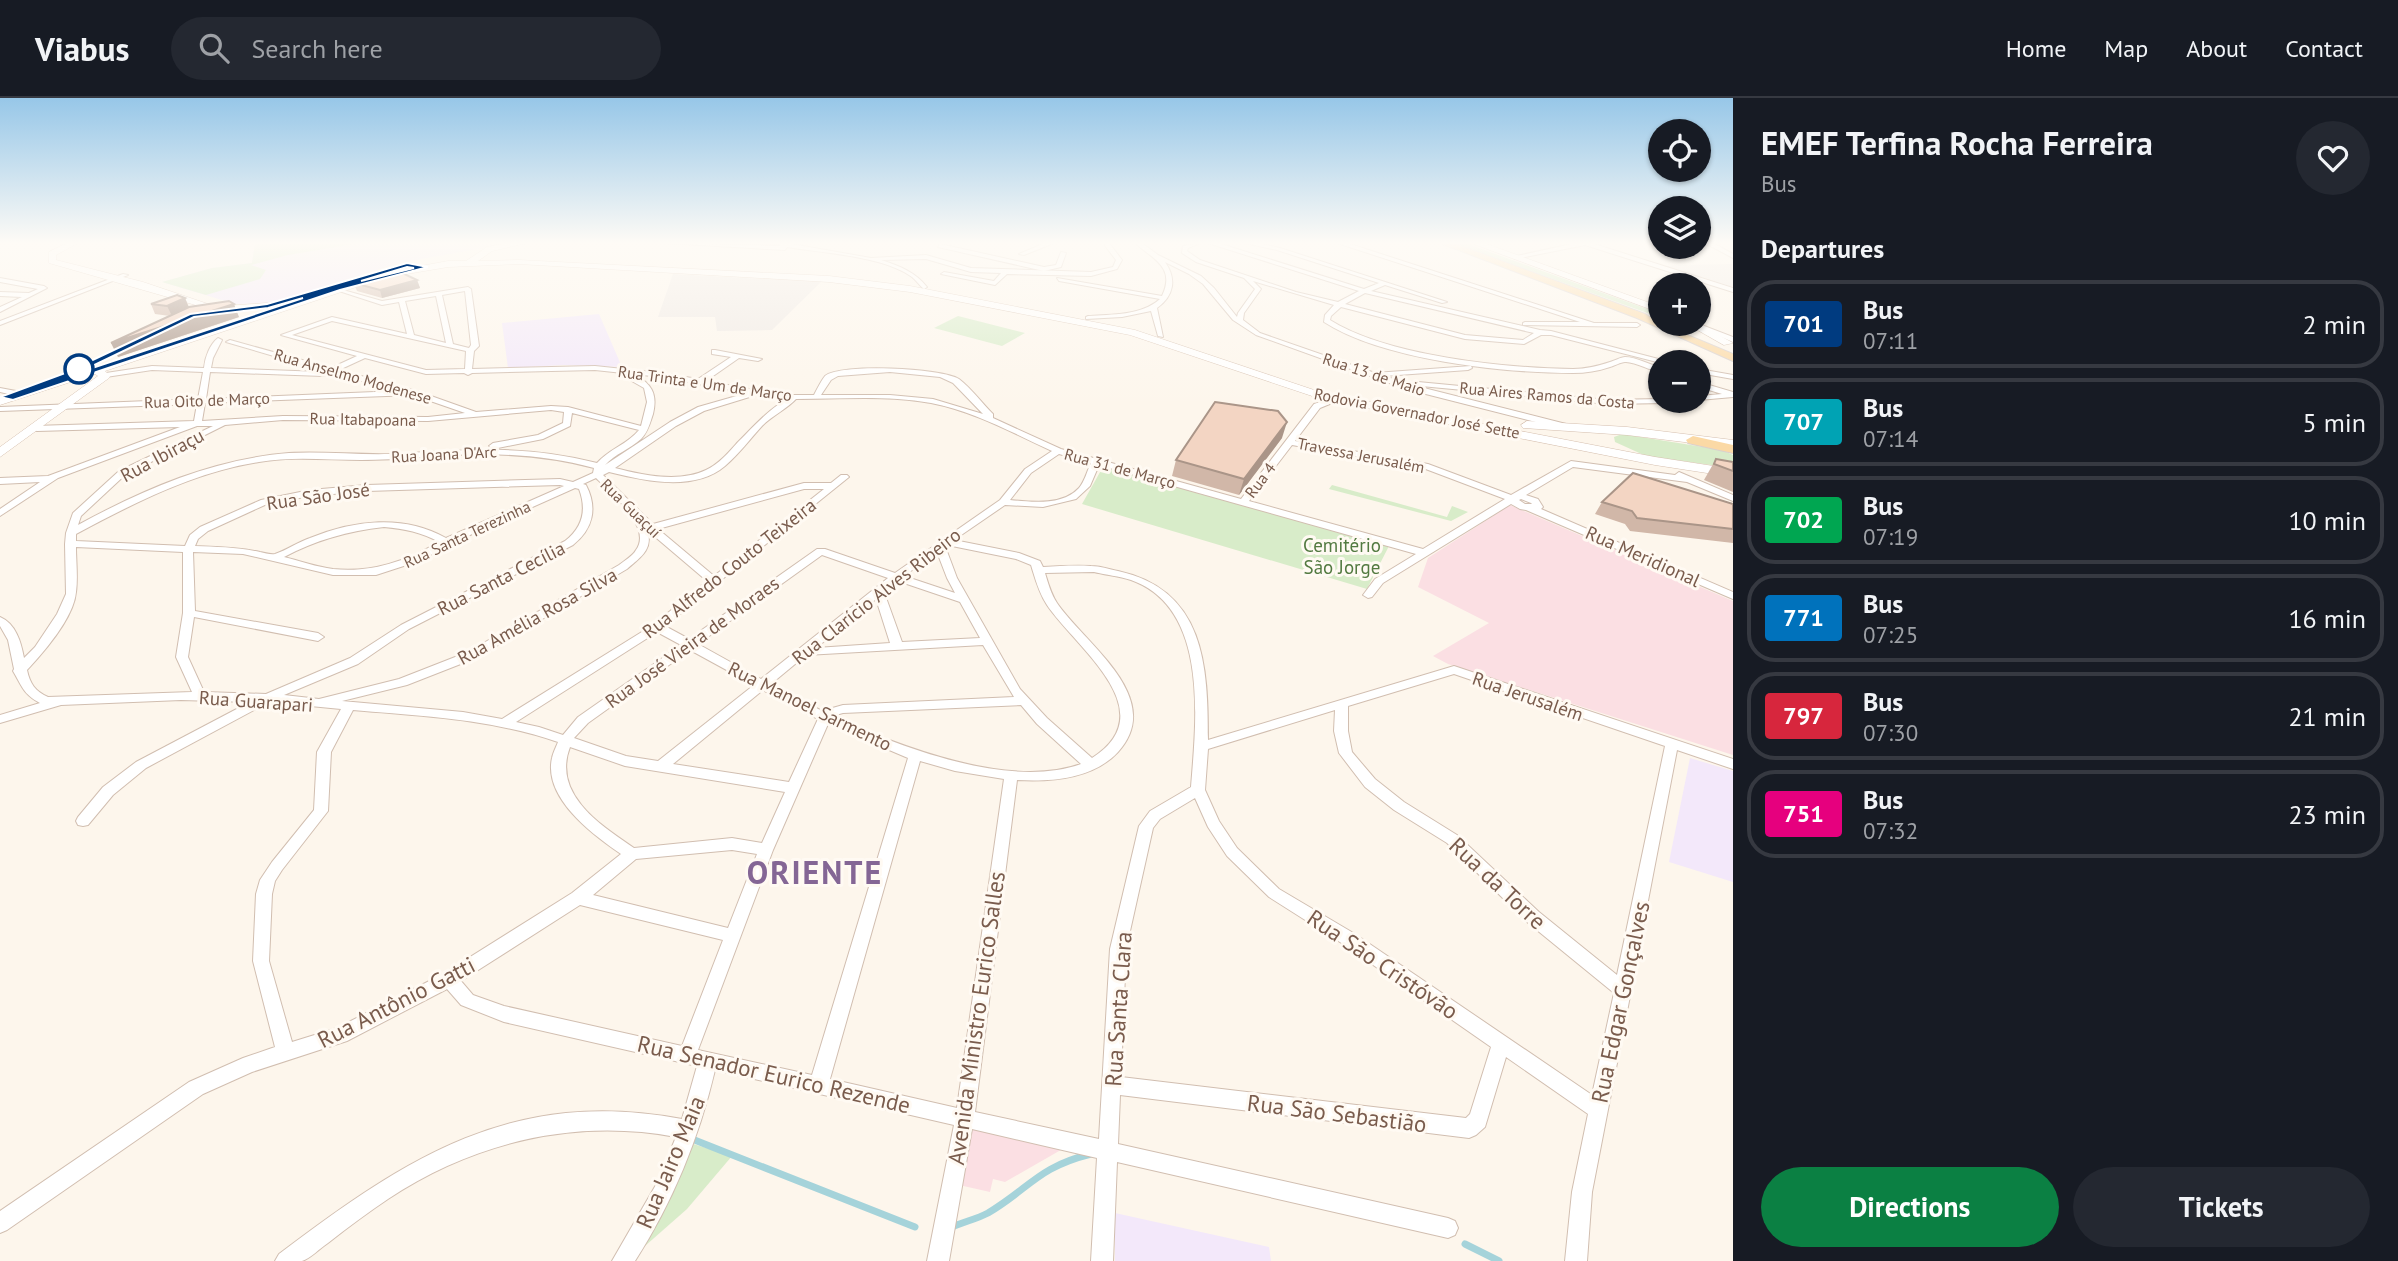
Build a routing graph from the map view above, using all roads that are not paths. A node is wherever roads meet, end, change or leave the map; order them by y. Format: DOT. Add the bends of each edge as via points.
graph roads {
  1 [pos="27,297"];
  2 [pos="65,297"];
  3 [pos="183,297"];
  4 [pos="204,297"];
  5 [pos="298,297"];
  6 [pos="314,297"];
  7 [pos="362,297"];
  8 [pos="416,297"];
  9 [pos="440,297"];
  10 [pos="469,297"];
  11 [pos="959,297"];
  12 [pos="979,297"];
  13 [pos="1158,297"];
  14 [pos="1219,297"];
  15 [pos="1252,297"];
  16 [pos="1311,297"];
  17 [pos="1354,297"];
  18 [pos="1393,297"];
  19 [pos="1428,297"];
  20 [pos="1509,297"];
  21 [pos="1590,297"];
  22 [pos="1622,297"];
  23 [pos="1624,297"];
  24 [pos="1163,298"];
  25 [pos="402,300"];
  26 [pos="1340,306"];
  27 [pos="1648,306"];
  28 [pos="1648,306"];
  29 [pos="246,308"];
  30 [pos="1154,308"];
  31 [pos="0,309"];
  32 [pos="27,312"];
  33 [pos="192,315"];
  34 [pos="1088,318"];
  35 [pos="1490,318"];
  36 [pos="180,320"];
  37 [pos="0,324"];
  38 [pos="1113,325"];
  39 [pos="1595,325"];
  40 [pos="1637,325"];
  41 [pos="1521,326"];
  42 [pos="1247,328"];
  43 [pos="1541,332"];
  44 [pos="1711,333"];
  45 [pos="411,335"];
  46 [pos="1711,335"];
  47 [pos="1161,336"];
  48 [pos="218,340"];
  49 [pos="230,342"];
  50 [pos="1731,343"];
  51 [pos="450,344"];
  52 [pos="253,347"];
  53 [pos="120,349"];
  54 [pos="470,350"];
  55 [pos="715,352"];
  56 [pos="211,353"];
  57 [pos="737,356"];
  58 [pos="1648,357"];
  59 [pos="362,358"];
  60 [pos="1733,358"];
  61 [pos="758,359"];
  62 [pos="1625,359"];
  63 [pos="101,366"];
  64 [pos="1518,367"];
  65 [pos="1648,367"];
  66 [pos="208,368"];
  67 [pos="616,370"];
  68 [pos="333,371"];
  69 [pos="468,373"];
  70 [pos="1711,373"];
  71 [pos="1371,375"];
  72 [pos="1733,377"];
  73 [pos="1386,380"];
  74 [pos="699,382"];
  75 [pos="1711,388"];
  76 [pos="414,393"];
  77 [pos="757,394"];
  78 [pos="5,396"];
  79 [pos="1733,396"];
  80 [pos="816,397"];
  81 [pos="1711,397"];
  82 [pos="800,398"];
  83 [pos="1334,399"];
  84 [pos="204,401"];
  85 [pos="1648,401"];
  86 [pos="1380,403"];
  87 [pos="67,406"];
  88 [pos="0,409"];
  89 [pos="568,409"];
  90 [pos="476,414"];
  91 [pos="198,423"];
  92 [pos="224,423"];
  93 [pos="999,424"];
  94 [pos="1545,426"];
  95 [pos="1568,427"];
  96 [pos="37,428"];
  97 [pos="644,429"];
  98 [pos="1627,431"];
  99 [pos="1693,440"];
  100 [pos="1289,442"];
  101 [pos="1585,448"];
  102 [pos="1733,449"];
  103 [pos="466,450"];
  104 [pos="1058,451"];
  105 [pos="0,453"];
  106 [pos="1654,461"];
  107 [pos="1096,462"];
  108 [pos="600,471"];
  109 [pos="1732,473"];
  110 [pos="844,477"];
  111 [pos="49,479"];
  112 [pos="1686,479"];
  113 [pos="0,481"];
  114 [pos="575,483"];
  115 [pos="833,486"];
  116 [pos="1525,490"];
  117 [pos="1513,498"];
  118 [pos="1733,498"];
  119 [pos="1003,502"];
  120 [pos="1244,502"];
  121 [pos="1534,504"];
  122 [pos="0,513"];
  123 [pos="638,516"];
  124 [pos="651,528"];
  125 [pos="70,538"];
  126 [pos="446,542"];
  127 [pos="943,544"];
  128 [pos="188,549"];
  129 [pos="1425,553"];
  130 [pos="277,557"];
  131 [pos="1038,570"];
  132 [pos="897,577"];
  133 [pos="716,583"];
  134 [pos="878,593"];
  135 [pos="1368,596"];
  136 [pos="1733,596"];
  137 [pos="964,600"];
  138 [pos="190,613"];
  139 [pos="0,620"];
  140 [pos="657,627"];
  141 [pos="318,637"];
  142 [pos="987,641"];
  143 [pos="691,644"];
  144 [pos="897,646"];
  145 [pos="802,652"];
  146 [pos="19,671"];
  147 [pos="761,686"];
  148 [pos="200,697"];
  149 [pos="267,698"];
  150 [pos="1023,701"];
  151 [pos="56,703"];
  152 [pos="310,704"];
  153 [pos="1342,706"];
  154 [pos="348,707"];
  155 [pos="824,717"];
  156 [pos="0,719"];
  157 [pos="505,723"];
  158 [pos="565,739"];
  159 [pos="1672,744"];
  160 [pos="1202,746"];
  161 [pos="915,755"];
  162 [pos="1733,764"];
  163 [pos="1092,766"];
  164 [pos="660,768"];
  165 [pos="1011,775"];
  166 [pos="793,788"];
  167 [pos="1198,790"];
  168 [pos="83,821"];
  169 [pos="766,850"];
  170 [pos="632,854"];
  171 [pos="578,898"];
  172 [pos="734,936"];
  173 [pos="449,979"];
  174 [pos="1624,991"];
  175 [pos="1501,1042"];
  176 [pos="286,1053"];
  177 [pos="687,1055"];
  178 [pos="708,1060"];
  179 [pos="819,1084"];
  180 [pos="1112,1085"];
  181 [pos="1598,1110"];
  182 [pos="965,1117"];
  183 [pos="688,1130"];
  184 [pos="1110,1149"];
  185 [pos="0,1223"];
  186 [pos="1448,1228"];
  187 [pos="286,1261"];
  188 [pos="623,1261"];
  189 [pos="938,1261"];
  190 [pos="1102,1261"];
  191 [pos="1576,1261"];
  1 -- 31 [label="street"];
  2 -- 32 [label="street"];
  3 -- 33 [label="main road" via="206,305"];
  4 -- 29 [label="main road"];
  5 -- 29 [label="main road"];
  6 -- 63 [label="main road"];
  7 -- 25 [label="street" via="378,303"];
  8 -- 25 [label="street"];
  9 -- 51 [label="street"];
  10 -- 54 [label="street" via="475,346"];
  11 -- 38 [label="main road"];
  12 -- 34 [label="main road"];
  13 -- 24 [label="street"];
  14 -- 42 [label="street" via="1228,314"];
  15 -- 42 [label="street" via="1239,317"];
  16 -- 26 [label="street"];
  17 -- 26 [label="street"];
  18 -- 35 [label="street"];
  19 -- 35 [label="street"];
  20 -- 39 [label="street"];
  21 -- 60 [label="main road"];
  22 -- 27 [label="main road"];
  23 -- 28 [label="main road"];
  24 -- 30 [label="street"];
  25 -- 45 [label="street"];
  26 -- 43 [label="street" via="1483,340 1524,342"];
  26 -- 64 [label="street" via="1329,312 1326,321 1348,334 1444,359"];
  29 -- 33 [label="main road"];
  30 -- 34 [label="street"];
  30 -- 47 [label="street"];
  31 -- 32 [label="street"];
  32 -- 37 [label="street"];
  33 -- 36 [label="main road"];
  34 -- 38 [label="main road"];
  35 -- 41 [label="street"];
  38 -- 47 [label="main road, Rodovia Governador José Sette"];
  38 -- 83 [label="main road, Rodovia Governador José Sette"];
  39 -- 40 [label="street"];
  39 -- 41 [label="street"];
  41 -- 43 [label="street"];
  42 -- 71 [label="street, Rua 13 de Maio"];
  43 -- 58 [label="street"];
  43 -- 62 [label="street"];
  44 -- 50 [label="main road"];
  45 -- 51 [label="street"];
  45 -- 59 [label="street, Rua Trinta e Um de Março" via="332,319 284,335"];
  46 -- 50 [label="main road"];
  47 -- 86 [label="main road, Rodovia Governador José Sette" via="1275,376"];
  48 -- 56 [label="street"];
  49 -- 52 [label="street, Rua Anselmo Modenese"];
  51 -- 54 [label="street"];
  52 -- 56 [label="street"];
  52 -- 68 [label="street, Rua Anselmo Modenese"];
  53 -- 63 [label="main road"];
  54 -- 69 [label="street"];
  55 -- 57 [label="street"];
  56 -- 66 [label="street"];
  57 -- 61 [label="street"];
  57 -- 74 [label="street"];
  59 -- 68 [label="street"];
  59 -- 69 [label="street, Rua Trinta e Um de Março" via="417,371"];
  62 -- 64 [label="street" via="1580,371"];
  62 -- 65 [label="street"];
  63 -- 66 [label="street"];
  63 -- 78 [label="main road"];
  63 -- 78 [label="main road"];
  63 -- 87 [label="main road"];
  64 -- 71 [label="street"];
  66 -- 68 [label="street"];
  66 -- 84 [label="street"];
  67 -- 69 [label="street, Rua Trinta e Um de Março"];
  67 -- 74 [label="street, Rua Trinta e Um de Março"];
  67 -- 97 [label="street" via="650,389 652,401"];
  68 -- 76 [label="street, Rua Anselmo Modenese"];
  70 -- 72 [label="street"];
  71 -- 73 [label="street, Rua 13 de Maio"];
  73 -- 85 [label="street, Rua Aires Ramos da Costa" via="1588,401"];
  73 -- 95 [label="street, Rua 13 de Maio"];
  74 -- 77 [label="street, Rua Trinta e Um de Março"];
  75 -- 79 [label="street"];
  76 -- 84 [label="street, Rua Oito de Março"];
  76 -- 90 [label="street, Rua Anselmo Modenese"];
  77 -- 82 [label="street, Rua Trinta e Um de Março"];
  77 -- 108 [label="street, Rua Santa Terezinha" via="690,414"];
  79 -- 81 [label="street"];
  80 -- 82 [label="street, Rua Trinta e Um de Março"];
  80 -- 93 [label="street, Rua 31 de Março" via="923,399"];
  80 -- 93 [label="street, Rua Trinta e Um de Março" via="836,374 922,371 950,378"];
  82 -- 108 [label="street, Rua Joana D'Arc" via="782,404 760,421 706,474 646,478"];
  83 -- 86 [label="main road"];
  83 -- 100 [label="street, Rua 4" via="1320,403"];
  83 -- 101 [label="main road, Rodovia Governador José Sette"];
  84 -- 87 [label="street, Rua Oito de Março"];
  84 -- 91 [label="street"];
  86 -- 94 [label="main road, Rodovia Governador José Sette" via="1477,421"];
  87 -- 88 [label="street, Rua Oito de Março"];
  87 -- 96 [label="main road"];
  89 -- 90 [label="street, Rua Itabapoana"];
  89 -- 97 [label="street, Rua Itabapoana"];
  89 -- 103 [label="street" via="567,424 550,434"];
  90 -- 92 [label="street, Rua Itabapoana"];
  91 -- 92 [label="street, Rua Itabapoana"];
  91 -- 96 [label="street, Rua Itabapoana"];
  91 -- 111 [label="street"];
  92 -- 125 [label="street, Rua Ibiraçu" via="122,473 76,515"];
  93 -- 104 [label="street, Rua 31 de Março"];
  94 -- 95 [label="main road, Rodovia Governador José Sette"];
  94 -- 101 [label="main road"];
  95 -- 98 [label="main road, Rodovia Governador José Sette"];
  96 -- 105 [label="main road"];
  97 -- 108 [label="street, Rua Guaçuí"];
  98 -- 99 [label="main road, Rodovia Governador José Sette"];
  98 -- 106 [label="main road" via="1610,434 1608,441"];
  99 -- 102 [label="main road, Rodovia Governador José Sette"];
  99 -- 102 [label="main road"];
  100 -- 117 [label="street, Travessa Jerusalém" via="1425,466"];
  100 -- 120 [label="street, Rua 4"];
  101 -- 106 [label="main road, Rodovia Governador José Sette"];
  103 -- 108 [label="street, Rua Joana D'Arc" via="544,454"];
  103 -- 125 [label="street, Rua Joana D'Arc" via="255,461 143,495"];
  104 -- 107 [label="street, Rua 31 de Março"];
  104 -- 119 [label="street, Rua Clarício Alves Ribeiro" via="1028,471"];
  106 -- 109 [label="main road, Rodovia Governador José Sette"];
  106 -- 112 [label="street"];
  107 -- 119 [label="street" via="1085,486 1072,497 1038,503"];
  107 -- 120 [label="street, Rua 31 de Março"];
  108 -- 114 [label="street, Rua Santa Terezinha"];
  108 -- 123 [label="street, Rua Guaçuí"];
  110 -- 115 [label="street, Rua Alfredo Couto Teixeira"];
  111 -- 113 [label="street"];
  111 -- 122 [label="street"];
  112 -- 116 [label="street" via="1571,464"];
  112 -- 118 [label="street"];
  114 -- 126 [label="street, Rua Santa Terezinha"];
  114 -- 128 [label="street, Rua São José" via="301,494 224,518 194,537"];
  114 -- 149 [label="street, Rua Santa Cecília" via="583,487 589,510 586,527 577,538 405,627 355,661"];
  115 -- 124 [label="street" via="804,486"];
  115 -- 133 [label="street, Rua Alfredo Couto Teixeira"];
  116 -- 117 [label="street"];
  116 -- 121 [label="street"];
  117 -- 121 [label="street, Travessa Jerusalém"];
  117 -- 129 [label="street"];
  119 -- 127 [label="street, Rua Clarício Alves Ribeiro"];
  120 -- 129 [label="street, Rua 31 de Março"];
  121 -- 136 [label="street, Rua Meridional"];
  123 -- 124 [label="street, Rua Guaçuí"];
  123 -- 152 [label="street, Rua Amélia Rosa Silva" via="645,544 638,556 514,631 472,655 403,682"];
  124 -- 133 [label="street, Rua Guaçuí"];
  125 -- 128 [label="street, Rua Santa Terezinha"];
  125 -- 146 [label="street" via="72,588 67,607"];
  126 -- 130 [label="street, Rua Santa Terezinha" via="403,564 364,574 333,572"];
  126 -- 130 [label="street" via="421,529 372,526 315,538"];
  127 -- 131 [label="street" via="1020,556 1033,561"];
  127 -- 132 [label="street, Rua Clarício Alves Ribeiro"];
  127 -- 137 [label="street"];
  128 -- 130 [label="street, Rua Santa Terezinha"];
  128 -- 138 [label="street"];
  129 -- 135 [label="street" via="1379,581"];
  131 -- 160 [label="street" via="1077,567 1127,573 1154,587 1175,606 1186,618 1196,646"];
  131 -- 163 [label="street" via="1051,603 1098,655 1123,700 1126,723 1122,734 1112,750"];
  132 -- 134 [label="street, Rua Clarício Alves Ribeiro"];
  132 -- 137 [label="street, Rua José Vieira de Moraes"];
  132 -- 143 [label="street, Rua José Vieira de Moraes" via="821,551"];
  133 -- 140 [label="street, Rua Alfredo Couto Teixeira"];
  134 -- 144 [label="street"];
  134 -- 145 [label="street, Rua Clarício Alves Ribeiro"];
  137 -- 142 [label="street"];
  138 -- 141 [label="street"];
  138 -- 148 [label="street" via="181,657"];
  139 -- 146 [label="street, Rua Guarapari" via="12,630"];
  140 -- 143 [label="street, Rua Manoel Sarmento"];
  140 -- 157 [label="street, Rua Alfredo Couto Teixeira"];
  142 -- 144 [label="street"];
  142 -- 150 [label="street"];
  143 -- 147 [label="street, Rua Manoel Sarmento"];
  143 -- 158 [label="street, Rua José Vieira de Moraes" via="583,720"];
  144 -- 145 [label="street"];
  145 -- 147 [label="street, Rua Clarício Alves Ribeiro"];
  146 -- 151 [label="street, Rua Guarapari" via="33,696"];
  147 -- 155 [label="street, Rua Manoel Sarmento"];
  147 -- 164 [label="street, Rua Clarício Alves Ribeiro"];
  148 -- 149 [label="street, Rua Guarapari"];
  148 -- 151 [label="street, Rua Guarapari"];
  149 -- 152 [label="street, Rua Guarapari"];
  149 -- 168 [label="street, Rua Santa Cecília" via="124,776"];
  150 -- 155 [label="street" via="843,709"];
  150 -- 163 [label="street"];
  151 -- 156 [label="street"];
  152 -- 154 [label="street, Rua Guarapari"];
  153 -- 159 [label="street, Rua Jerusalém" via="1454,670"];
  153 -- 160 [label="street, Rua Jerusalém"];
  153 -- 174 [label="street, Rua da Torre" via="1346,753 1370,783 1452,839 1533,917"];
  154 -- 157 [label="street, Rua Guarapari"];
  154 -- 176 [label="street" via="324,752 321,811 277,866 264,894 261,961"];
  155 -- 161 [label="street, Rua Manoel Sarmento"];
  155 -- 166 [label="street"];
  157 -- 158 [label="street, Rua Guarapari"];
  158 -- 164 [label="street, Rua Guarapari" via="606,756"];
  158 -- 170 [label="street" via="558,774 566,798"];
  159 -- 162 [label="street, Rua Jerusalém"];
  159 -- 174 [label="street, Rua Edgar Gonçalves"];
  160 -- 167 [label="street"];
  161 -- 165 [label="street, Rua Manoel Sarmento" via="964,769"];
  161 -- 179 [label="street"];
  163 -- 165 [label="street, Rua Manoel Sarmento" via="1050,775"];
  164 -- 166 [label="street, Rua Guarapari"];
  165 -- 182 [label="street, Avenida Ministro Eurico Salles"];
  166 -- 169 [label="street"];
  167 -- 175 [label="street, Rua São Cristóvão" via="1232,852 1274,893"];
  167 -- 180 [label="street, Rua Santa Clara" via="1154,815 1142,836 1118,949"];
  169 -- 170 [label="street" via="732,844"];
  169 -- 172 [label="street"];
  170 -- 171 [label="street, Rua Antônio Gatti"];
  171 -- 172 [label="street"];
  171 -- 173 [label="street, Rua Antônio Gatti"];
  172 -- 177 [label="street"];
  173 -- 176 [label="street, Rua Antônio Gatti" via="341,1035"];
  173 -- 177 [label="street, Rua Senador Eurico Rezende" via="477,1006"];
  174 -- 181 [label="street, Rua Edgar Gonçalves"];
  175 -- 180 [label="street, Rua São Sebastião" via="1478,1120 1469,1128"];
  175 -- 181 [label="street, Rua São Cristóvão"];
  176 -- 185 [label="street, Rua Antônio Gatti" via="196,1088"];
  177 -- 178 [label="street, Rua Senador Eurico Rezende"];
  178 -- 179 [label="street, Rua Senador Eurico Rezende"];
  178 -- 183 [label="street, Rua Jairo Maia"];
  179 -- 182 [label="street, Rua Senador Eurico Rezende"];
  180 -- 184 [label="street, Rua Santa Clara"];
  181 -- 191 [label="street, Rua Edgar Gonçalves" via="1582,1192"];
  182 -- 184 [label="street, Rua Senador Eurico Rezende"];
  182 -- 189 [label="street, Avenida Ministro Eurico Salles"];
  183 -- 187 [label="street" via="642,1120 587,1119 489,1140 423,1167 384,1190"];
  183 -- 188 [label="street, Rua Jairo Maia" via="654,1213"];
  184 -- 186 [label="street, Rua Senador Eurico Rezende"];
  184 -- 190 [label="street, Rua Santa Clara"];
}
